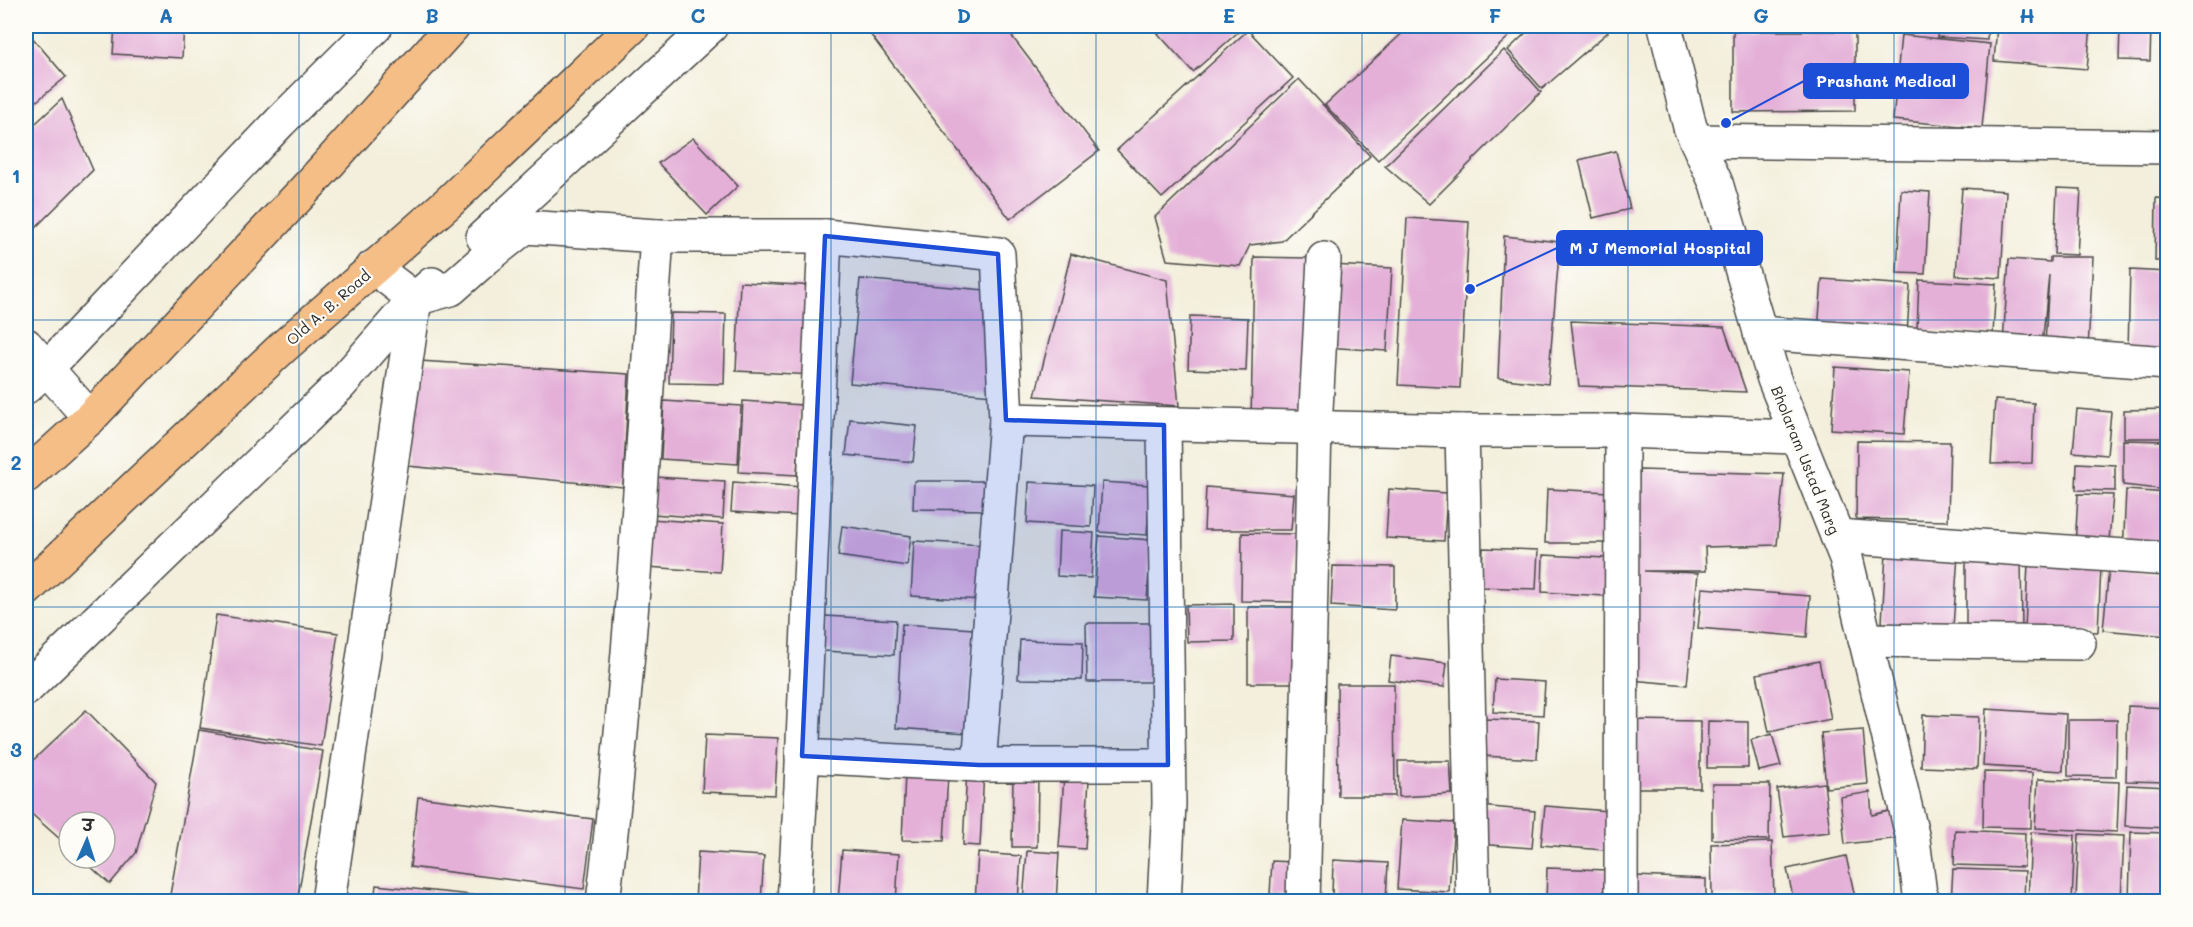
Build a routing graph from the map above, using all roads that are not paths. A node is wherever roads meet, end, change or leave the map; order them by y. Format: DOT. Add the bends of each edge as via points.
graph roads {
  1 [pos="376,26"];
  2 [pos="453,26"];
  3 [pos="633,26"];
  4 [pos="711,26"];
  5 [pos="1665,26"];
  6 [pos="1696,141"];
  7 [pos="2168,147"];
  8 [pos="657,236"];
  9 [pos="825,236"];
  10 [pos="1324,259"];
  11 [pos="373,267"];
  12 [pos="415,299"];
  13 [pos="1760,333"];
  14 [pos="2168,363"];
  15 [pos="32,367"];
  16 [pos="90,418"];
  17 [pos="1006,420"];
  18 [pos="1164,425"];
  19 [pos="1315,428"];
  20 [pos="1462,431"];
  21 [pos="1622,431"];
  22 [pos="1796,437"];
  23 [pos="26,476"];
  24 [pos="1837,536"];
  25 [pos="2168,559"];
  26 [pos="26,591"];
  27 [pos="1865,640"];
  28 [pos="2079,643"];
  29 [pos="26,689"];
  30 [pos="802,756"];
  31 [pos="979,765"];
  32 [pos="1168,765"];
  33 [pos="328,902"];
  34 [pos="603,902"];
  35 [pos="794,902"];
  36 [pos="1164,902"];
  37 [pos="1303,902"];
  38 [pos="1473,902"];
  39 [pos="1621,902"];
  40 [pos="1921,902"];
  1 -- 15 [label="street"];
  2 -- 16 [label="main road" via="312,183"];
  3 -- 11 [label="main road, Old A. B. Road" via="450,201"];
  4 -- 12 [label="street"];
  5 -- 6 [label="street, Bholaram Ustad Marg"];
  6 -- 7 [label="street"];
  6 -- 13 [label="street, Bholaram Ustad Marg" via="1716,183"];
  8 -- 9 [label="street"];
  8 -- 12 [label="street" via="525,227 451,289"];
  8 -- 34 [label="street" via="632,608"];
  9 -- 17 [label="street" via="998,254"];
  9 -- 30 [label="street"];
  10 -- 19 [label="street"];
  11 -- 12 [label="street"];
  11 -- 26 [label="main road, Old A. B. Road"];
  12 -- 29 [label="street" via="340,385"];
  12 -- 33 [label="street"];
  13 -- 14 [label="street"];
  13 -- 22 [label="street, Bholaram Ustad Marg"];
  15 -- 16 [label="street"];
  16 -- 23 [label="main road"];
  17 -- 18 [label="street"];
  17 -- 31 [label="street"];
  18 -- 19 [label="street"];
  18 -- 32 [label="street"];
  19 -- 20 [label="street"];
  19 -- 37 [label="street"];
  20 -- 21 [label="street"];
  20 -- 38 [label="street"];
  21 -- 22 [label="street"];
  21 -- 39 [label="street"];
  22 -- 24 [label="street, Bholaram Ustad Marg"];
  24 -- 25 [label="street"];
  24 -- 27 [label="street, Bholaram Ustad Marg"];
  27 -- 28 [label="street"];
  27 -- 40 [label="street, Bholaram Ustad Marg" via="1913,839"];
  30 -- 31 [label="street"];
  30 -- 35 [label="street"];
  31 -- 32 [label="street"];
  32 -- 36 [label="street"];
}
